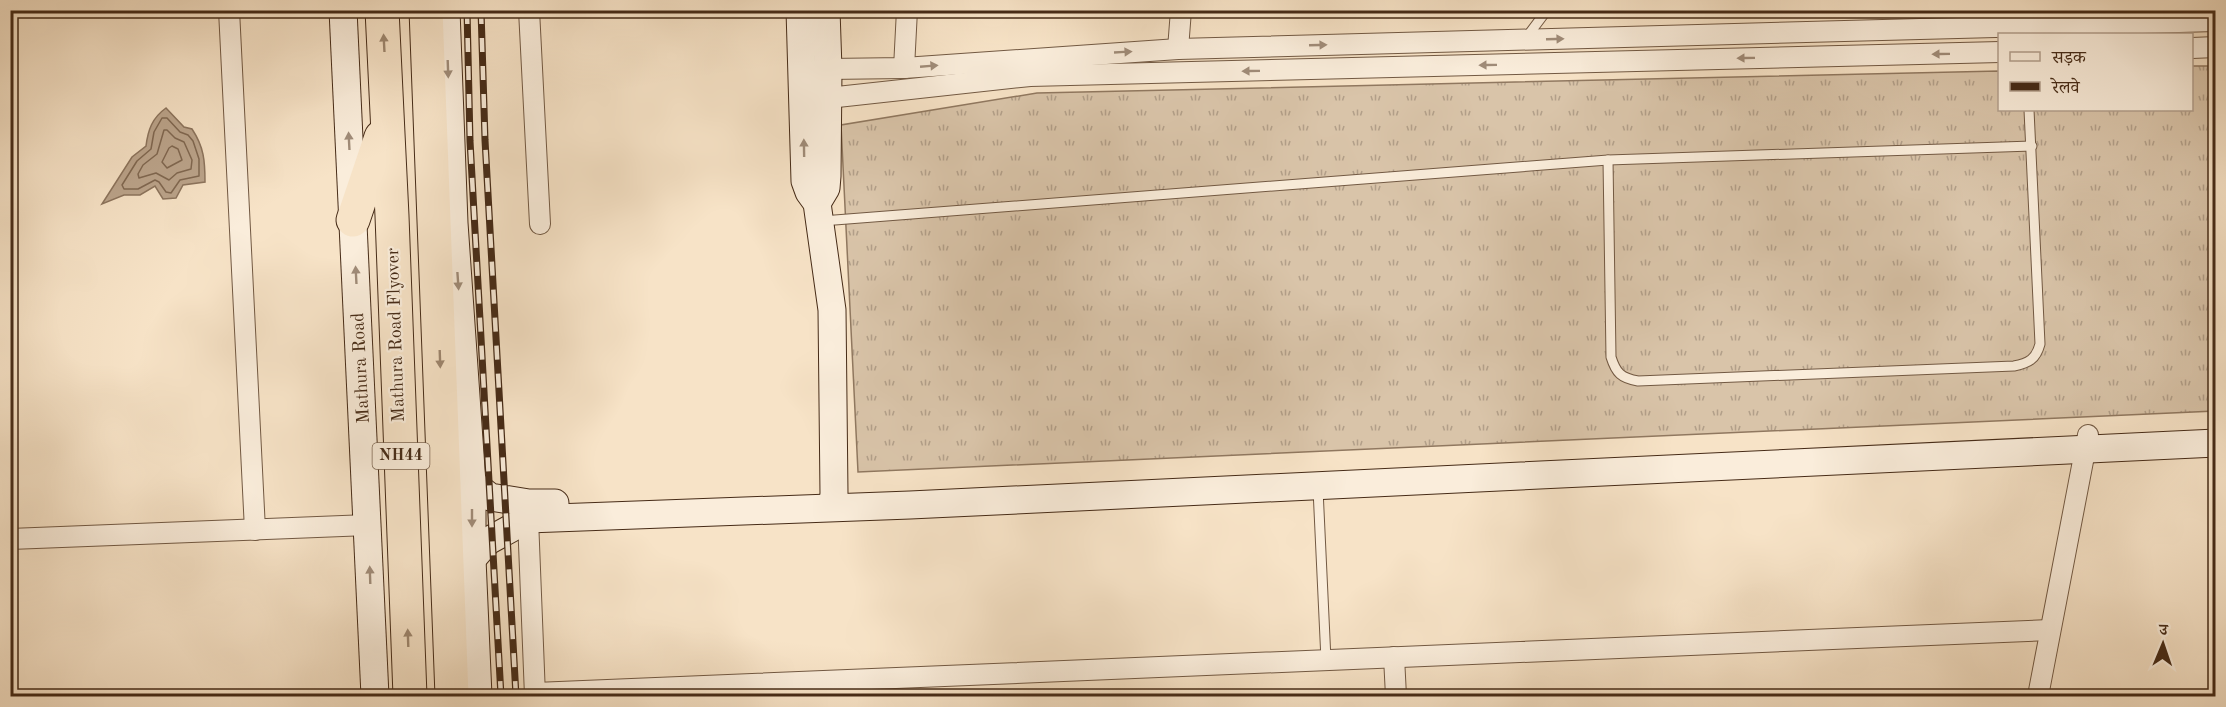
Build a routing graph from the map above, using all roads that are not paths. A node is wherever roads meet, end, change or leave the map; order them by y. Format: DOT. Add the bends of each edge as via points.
graph roads {
  1 [pos="230,10"];
  2 [pos="343,10"];
  3 [pos="382,10"];
  4 [pos="426,10"];
  5 [pos="446,10"];
  6 [pos="529,10"];
  7 [pos="800,10"];
  8 [pos="826,10"];
  9 [pos="906,10"];
  10 [pos="1181,10"];
  11 [pos="1547,10"];
  12 [pos="1984,19"];
  13 [pos="2216,21"];
  14 [pos="1525,40"];
  15 [pos="2216,47"];
  16 [pos="2193,48"];
  17 [pos="1178,49"];
  18 [pos="1998,52"];
  19 [pos="904,68"];
  20 [pos="828,69"];
  21 [pos="828,98"];
  22 [pos="2029,111"];
  23 [pos="387,118"];
  24 [pos="2032,146"];
  25 [pos="1608,160"];
  26 [pos="818,213"];
  27 [pos="353,220"];
  28 [pos="540,224"];
  29 [pos="445,231"];
  30 [pos="2216,430"];
  31 [pos="2086,441"];
  32 [pos="2216,443"];
  33 [pos="472,483"];
  34 [pos="1318,485"];
  35 [pos="833,501"];
  36 [pos="528,519"];
  37 [pos="368,525"];
  38 [pos="255,530"];
  39 [pos="10,539"];
  40 [pos="472,559"];
  41 [pos="2050,630"];
  42 [pos="1394,657"];
  43 [pos="1326,660"];
  44 [pos="535,695"];
  45 [pos="375,696"];
  46 [pos="410,696"];
  47 [pos="452,696"];
  48 [pos="478,696"];
  49 [pos="1396,696"];
  50 [pos="2038,696"];
  1 -- 38 [label="street"];
  27 -- 2 [label="street, Mathura Road, one-way"];
  23 -- 3 [label="highway, NH44, one-way"];
  4 -- 29 [label="highway" via="432,160"];
  5 -- 29 [label="street, one-way"];
  6 -- 28 [label="street"];
  26 -- 7 [label="street, one-way" via="805,181"];
  8 -- 20 [label="street"];
  9 -- 19 [label="street"];
  10 -- 17 [label="street"];
  11 -- 14 [label="lane"];
  12 -- 13 [label="street"];
  14 -- 12 [label="street, one-way"];
  17 -- 14 [label="street, one-way"];
  15 -- 16 [label="street"];
  19 -- 17 [label="street, one-way"];
  18 -- 21 [label="street, one-way" via="1030,76"];
  19 -- 20 [label="street"];
  20 -- 21 [label="street"];
  21 -- 26 [label="street" via="826,188"];
  22 -- 24 [label="lane"];
  23 -- 27 [label="highway"];
  46 -- 23 [label="highway, Mathura Road Flyover / NH44, one-way"];
  24 -- 25 [label="lane"];
  24 -- 25 [label="lane" via="2040,344 2037,356 2027,363 1638,381 1625,379 1616,371 1611,357"];
  25 -- 26 [label="lane"];
  26 -- 35 [label="street" via="832,310"];
  37 -- 27 [label="street, Mathura Road, one-way"];
  29 -- 33 [label="street, one-way"];
  29 -- 47 [label="highway, NH44, one-way"];
  30 -- 31 [label="street"];
  31 -- 32 [label="street"];
  31 -- 34 [label="street"];
  31 -- 35 [label="street"];
  31 -- 41 [label="street"];
  33 -- 35 [label="street" via="490,497 529,503"];
  33 -- 40 [label="street, one-way"];
  34 -- 35 [label="street"];
  34 -- 43 [label="lane"];
  35 -- 36 [label="street"];
  36 -- 40 [label="street" via="488,541"];
  36 -- 44 [label="street"];
  37 -- 38 [label="street"];
  45 -- 37 [label="street, Mathura Road, one-way"];
  38 -- 39 [label="street"];
  40 -- 48 [label="street"];
  41 -- 42 [label="street"];
  41 -- 50 [label="street"];
  42 -- 43 [label="street"];
  42 -- 49 [label="street"];
  43 -- 44 [label="street"];
}
